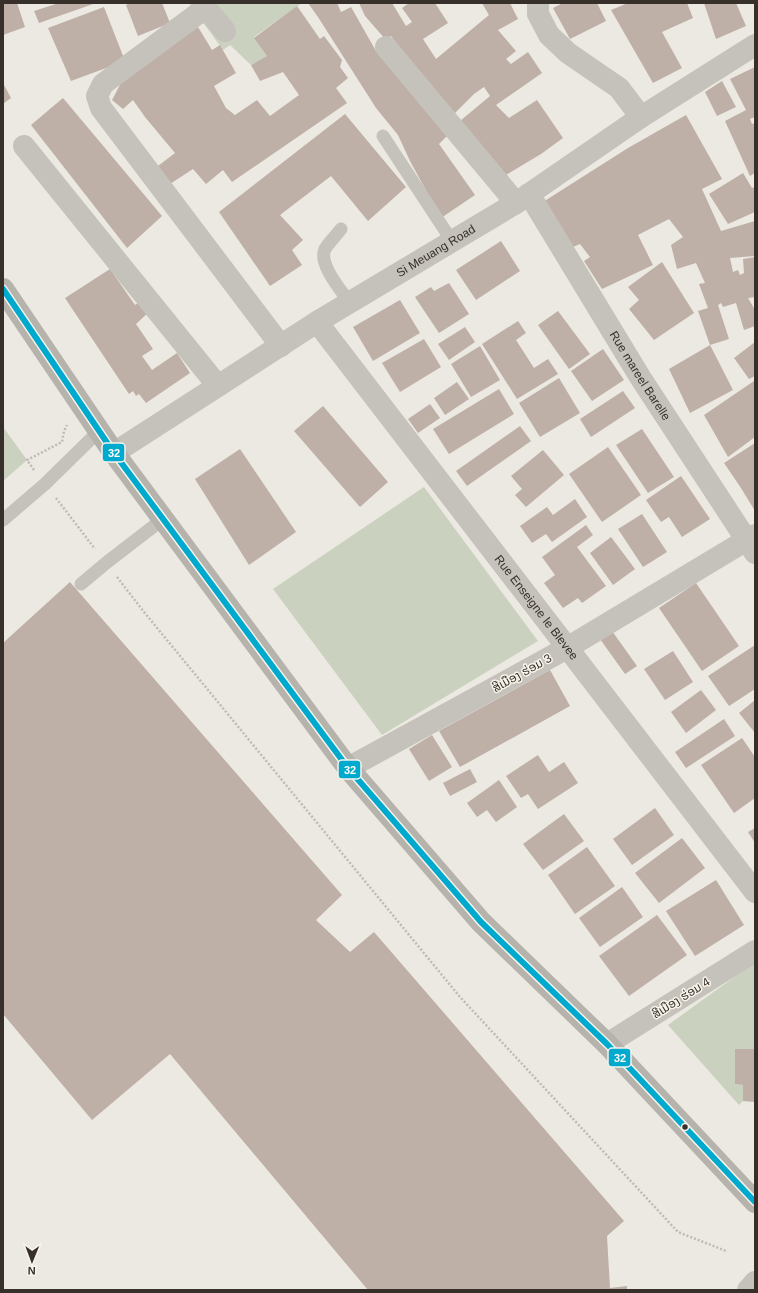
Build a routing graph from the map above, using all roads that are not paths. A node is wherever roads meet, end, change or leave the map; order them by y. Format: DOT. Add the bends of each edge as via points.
graph roads {
  1 [pos="538,3"];
  2 [pos="225,30"];
  3 [pos="755,46"];
  4 [pos="386,47"];
  5 [pos="641,117"];
  6 [pos="383,136"];
  7 [pos="24,146"];
  8 [pos="523,199"];
  9 [pos="341,229"];
  10 [pos="452,241"];
  11 [pos="3,289"];
  12 [pos="350,302"];
  13 [pos="317,322"];
  14 [pos="281,346"];
  15 [pos="218,386"];
  16 [pos="99,431"];
  17 [pos="114,452"];
  18 [pos="163,519"];
  19 [pos="3,520"];
  20 [pos="752,543"];
  21 [pos="81,584"];
  22 [pos="567,648"];
  23 [pos="348,768"];
  24 [pos="755,892"];
  25 [pos="755,951"];
  26 [pos="607,1044"];
  27 [pos="755,1202"];
  28 [pos="755,1282"];
  29 [pos="748,1290"];
  1 -- 5 [label="street" via="538,14 549,35 568,53 620,88"];
  2 -- 14 [label="street" via="210,13 200,12 103,84 97,96 101,108"];
  3 -- 5 [label="street, Si Meuang Road"];
  4 -- 8 [label="street, Rue mareel Barelle"];
  5 -- 8 [label="street, Si Meuang Road"];
  6 -- 10 [label="lane"];
  7 -- 15 [label="street"];
  8 -- 10 [label="street, Si Meuang Road"];
  8 -- 20 [label="street, Rue mareel Barelle"];
  9 -- 12 [label="lane" via="323,255 324,264"];
  10 -- 12 [label="street, Si Meuang Road"];
  11 -- 16 [label="street"];
  12 -- 13 [label="street, Si Meuang Road"];
  13 -- 14 [label="street, Si Meuang Road"];
  13 -- 22 [label="street, Rue Enseigne le Blevee"];
  14 -- 15 [label="street, Si Meuang Road"];
  15 -- 17 [label="street, Si Meuang Road"];
  16 -- 17 [label="street"];
  16 -- 19 [label="lane" via="45,484"];
  17 -- 18 [label="street"];
  18 -- 21 [label="lane"];
  18 -- 23 [label="street"];
  20 -- 22 [label="street, ສີເມືອງ ຮ່ອມ 3"];
  22 -- 23 [label="street, ສີເມືອງ ຮ່ອມ 3"];
  22 -- 24 [label="street, Rue Enseigne le Blevee"];
  23 -- 26 [label="street" via="481,922"];
  25 -- 26 [label="street, ສີເມືອງ ຮ່ອມ 4"];
  26 -- 27 [label="street"];
  28 -- 29 [label="street"];
}
